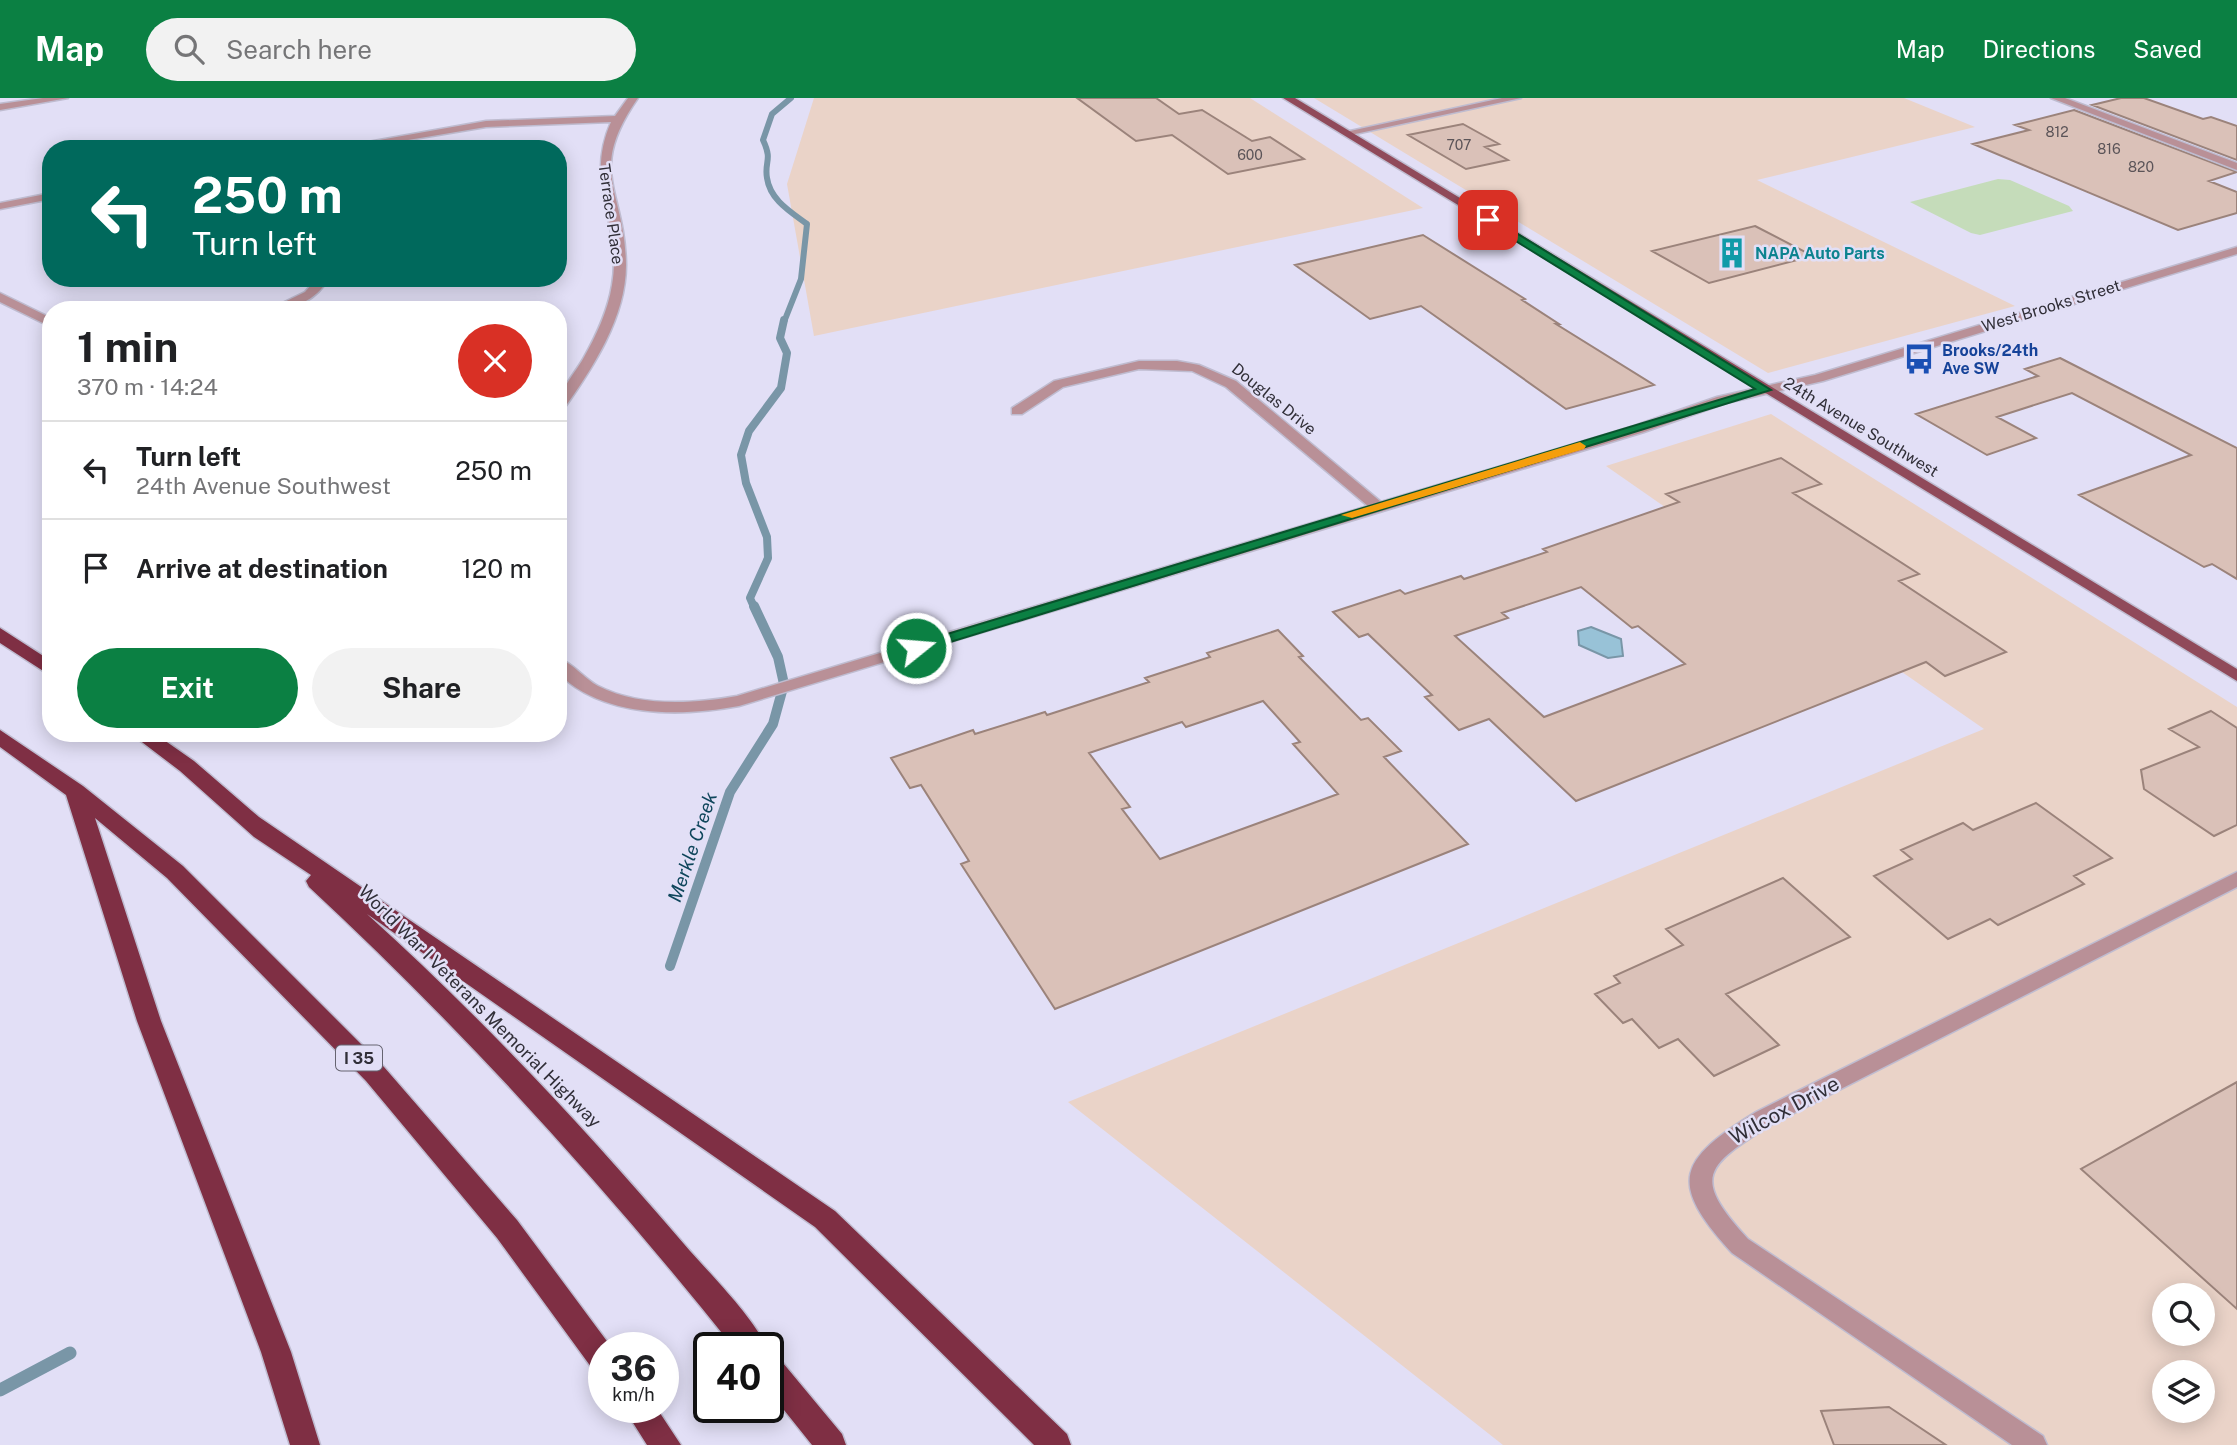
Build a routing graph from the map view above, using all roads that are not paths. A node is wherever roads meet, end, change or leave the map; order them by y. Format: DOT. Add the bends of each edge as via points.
graph roads {
  1 [pos="63,98"];
  2 [pos="633,98"];
  3 [pos="1288,98"];
  4 [pos="1516,98"];
  5 [pos="2056,98"];
  6 [pos="0,107"];
  7 [pos="618,119"];
  8 [pos="1346,133"];
  9 [pos="389,140"];
  10 [pos="2237,167"];
  11 [pos="42,198"];
  12 [pos="0,206"];
  13 [pos="2237,250"];
  14 [pos="319,287"];
  15 [pos="0,297"];
  16 [pos="293,301"];
  17 [pos="42,318"];
  18 [pos="1765,390"];
  19 [pos="567,395"];
  20 [pos="1017,411"];
  21 [pos="1376,506"];
  22 [pos="2,636"];
  23 [pos="42,664"];
  24 [pos="567,671"];
  25 [pos="2237,677"];
  26 [pos="0,737"];
  27 [pos="153,742"];
  28 [pos="75,791"];
  29 [pos="253,823"];
  30 [pos="2237,879"];
  31 [pos="739,1332"];
  32 [pos="588,1339"];
  33 [pos="784,1387"];
  34 [pos="650,1423"];
  35 [pos="305,1445"];
  36 [pos="666,1445"];
  37 [pos="831,1445"];
  38 [pos="1056,1445"];
  39 [pos="2034,1445"];
  1 -- 6 [label="street"];
  2 -- 7 [label="street, Terrace Place"];
  3 -- 8 [label="main road, 24th Avenue Southwest"];
  4 -- 8 [label="street"];
  5 -- 10 [label="street"];
  7 -- 9 [label="street" via="486,124"];
  7 -- 19 [label="street, Terrace Place" via="603,156 618,244 617,289 597,344"];
  8 -- 18 [label="main road, 24th Avenue Southwest"];
  11 -- 12 [label="street"];
  13 -- 18 [label="street, West Brooks Street" via="1818,378"];
  14 -- 16 [label="street"];
  15 -- 17 [label="street"];
  18 -- 21 [label="street, West Brooks Street"];
  18 -- 25 [label="main road, 24th Avenue Southwest"];
  20 -- 21 [label="street, Douglas Drive" via="1071,381 1139,365 1195,368 1231,384"];
  21 -- 24 [label="street, West Brooks Street" via="739,701 680,708 617,698"];
  22 -- 23 [label="highway"];
  26 -- 28 [label="highway, I 35"];
  27 -- 29 [label="highway, World War I Veterans Memorial Highway"];
  28 -- 32 [label="highway, I 35" via="175,872 375,1074 507,1229"];
  28 -- 35 [label="highway" via="149,1021 276,1352"];
  29 -- 31 [label="highway, World War I Veterans Memorial Highway" via="356,916 567,1130"];
  29 -- 38 [label="highway" via="825,1219"];
  30 -- 39 [label="street, Wilcox Drive" via="1764,1118 1704,1160 1699,1178 1703,1199 1740,1246"];
  33 -- 37 [label="highway"];
  34 -- 36 [label="highway"];
}
